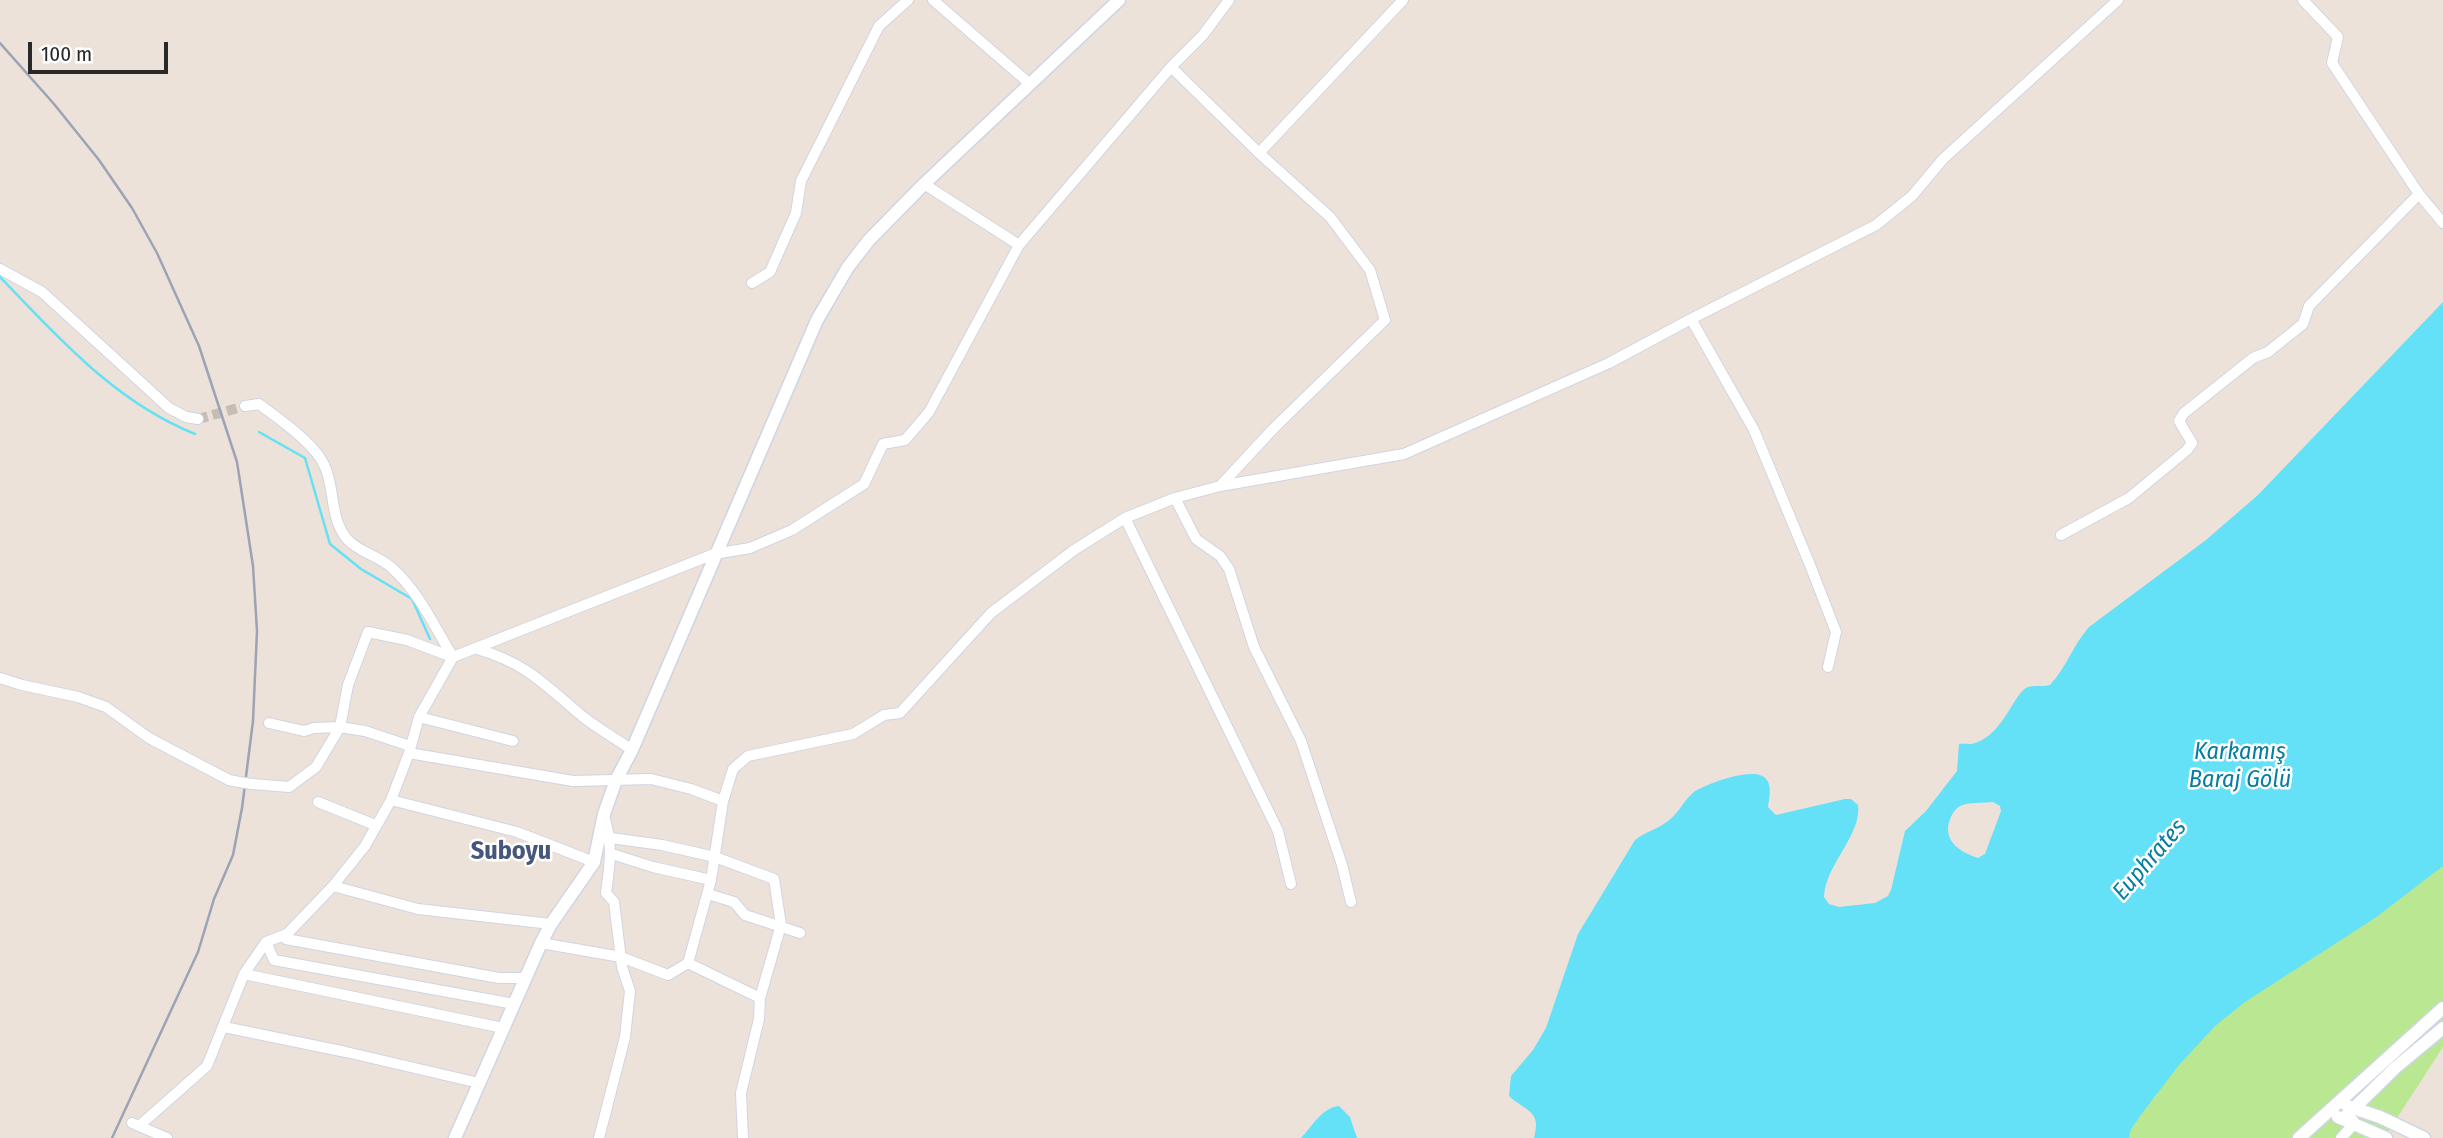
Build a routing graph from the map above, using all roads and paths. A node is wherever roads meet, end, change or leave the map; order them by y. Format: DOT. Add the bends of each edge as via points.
graph roads {
  1 [pos="908,0"];
  2 [pos="933,0"];
  3 [pos="1119,0"];
  4 [pos="1229,0"];
  5 [pos="1403,0"];
  6 [pos="2118,0"];
  7 [pos="2303,0"];
  8 [pos="1171,68"];
  9 [pos="1030,84"];
  10 [pos="1259,153"];
  11 [pos="924,184"];
  12 [pos="2420,194"];
  13 [pos="2443,223"];
  14 [pos="1019,245"];
  15 [pos="0,269"];
  16 [pos="752,283"];
  17 [pos="1691,319"];
  18 [pos="245,406"];
  19 [pos="198,419"];
  20 [pos="1220,486"];
  21 [pos="1175,498"];
  22 [pos="1125,518"];
  23 [pos="2061,535"];
  24 [pos="714,554"];
  25 [pos="477,649"];
  26 [pos="453,657"];
  27 [pos="1828,667"];
  28 [pos="0,678"];
  29 [pos="419,717"];
  30 [pos="269,723"];
  31 [pos="340,727"];
  32 [pos="513,741"];
  33 [pos="409,750"];
  34 [pos="632,750"];
  35 [pos="616,780"];
  36 [pos="391,800"];
  37 [pos="723,801"];
  38 [pos="318,802"];
  39 [pos="604,814"];
  40 [pos="375,825"];
  41 [pos="611,838"];
  42 [pos="612,854"];
  43 [pos="715,858"];
  44 [pos="594,862"];
  45 [pos="711,880"];
  46 [pos="1291,884"];
  47 [pos="333,886"];
  48 [pos="708,894"];
  49 [pos="1351,902"];
  50 [pos="551,924"];
  51 [pos="781,925"];
  52 [pos="800,933"];
  53 [pos="286,934"];
  54 [pos="266,942"];
  55 [pos="541,943"];
  56 [pos="621,957"];
  57 [pos="688,963"];
  58 [pos="244,974"];
  59 [pos="525,978"];
  60 [pos="760,998"];
  61 [pos="514,1004"];
  62 [pos="2443,1009"];
  63 [pos="224,1027"];
  64 [pos="503,1028"];
  65 [pos="2443,1028"];
  66 [pos="479,1083"];
  67 [pos="2340,1101"];
  68 [pos="2353,1109"];
  69 [pos="2328,1112"];
  70 [pos="2348,1121"];
  71 [pos="167,1138"];
  72 [pos="456,1138"];
  73 [pos="599,1138"];
  74 [pos="743,1138"];
  75 [pos="2299,1138"];
  76 [pos="2341,1138"];
  77 [pos="2386,1138"];
  78 [pos="2424,1138"];
  1 -- 16 [label="street" via="879,26 802,181 796,212 770,272"];
  2 -- 9 [label="street"];
  3 -- 9 [label="street"];
  4 -- 8 [label="street"];
  5 -- 10 [label="street"];
  6 -- 17 [label="street" via="1876,225"];
  7 -- 12 [label="street" via="2338,37 2332,63"];
  8 -- 10 [label="street"];
  8 -- 14 [label="street"];
  9 -- 11 [label="street"];
  10 -- 20 [label="street" via="1330,217 1362,259 1370,270 1385,320"];
  11 -- 14 [label="street"];
  11 -- 24 [label="street" via="869,240 828,300"];
  12 -- 13 [label="street"];
  12 -- 23 [label="street" via="2309,306 2303,324 2184,413 2179,421 2192,443 2187,450 2129,498"];
  14 -- 24 [label="street" via="929,412 905,440 883,444 864,484 792,530 750,548"];
  15 -- 19 [label="street" via="42,292 169,408"];
  17 -- 20 [label="street" via="1609,363 1404,454"];
  17 -- 27 [label="street" via="1754,430 1811,565 1836,632"];
  18 -- 26 [label="street" via="259,404 316,453 325,466 338,524 347,539 390,566 412,588"];
  20 -- 21 [label="street"];
  21 -- 22 [label="street"];
  21 -- 49 [label="street" via="1196,539 1220,556 1229,569 1254,647 1301,741"];
  22 -- 37 [label="street" via="990,613 900,713 884,715 853,734 748,756 733,769"];
  22 -- 46 [label="street" via="1278,831"];
  24 -- 25 [label="street"];
  24 -- 34 [label="street"];
  25 -- 26 [label="street"];
  25 -- 34 [label="street" via="535,675 584,718"];
  26 -- 29 [label="street"];
  26 -- 31 [label="street" via="368,632 348,685"];
  28 -- 31 [label="street, bridge" via="106,707 149,738 229,780 252,785 289,787 316,767"];
  29 -- 32 [label="street"];
  29 -- 33 [label="street"];
  30 -- 31 [label="street" via="304,731"];
  31 -- 33 [label="street" via="365,731"];
  33 -- 35 [label="street" via="573,781"];
  33 -- 36 [label="street"];
  34 -- 35 [label="street"];
  35 -- 37 [label="street" via="651,779"];
  35 -- 39 [label="street"];
  36 -- 40 [label="street"];
  36 -- 44 [label="street" via="517,832"];
  37 -- 43 [label="street"];
  38 -- 40 [label="street"];
  39 -- 41 [label="street"];
  39 -- 44 [label="street"];
  40 -- 47 [label="street" via="365,846"];
  41 -- 42 [label="street"];
  41 -- 43 [label="street"];
  42 -- 45 [label="street"];
  42 -- 56 [label="street" via="606,893 614,901"];
  43 -- 45 [label="street"];
  43 -- 51 [label="street" via="774,879"];
  44 -- 50 [label="street"];
  45 -- 48 [label="street"];
  47 -- 50 [label="street" via="418,909"];
  47 -- 53 [label="street"];
  48 -- 51 [label="street" via="734,902 745,915"];
  48 -- 57 [label="street"];
  50 -- 55 [label="street"];
  51 -- 52 [label="street"];
  51 -- 60 [label="street"];
  53 -- 54 [label="street"];
  53 -- 59 [label="street" via="286,939 499,978"];
  54 -- 58 [label="street"];
  54 -- 61 [label="street" via="274,960"];
  55 -- 56 [label="street"];
  55 -- 59 [label="street"];
  56 -- 57 [label="street" via="668,975"];
  56 -- 73 [label="street" via="630,991 628,1017"];
  57 -- 60 [label="street"];
  58 -- 63 [label="street"];
  58 -- 64 [label="street"];
  59 -- 61 [label="street"];
  60 -- 74 [label="street" via="741,1093"];
  61 -- 64 [label="street"];
  62 -- 67 [label="street"];
  63 -- 66 [label="street"];
  63 -- 71 [label="street" via="207,1066 136,1125"];
  64 -- 66 [label="street"];
  65 -- 68 [label="street"];
  66 -- 72 [label="street"];
  67 -- 68 [label="street"];
  67 -- 69 [label="street"];
  68 -- 70 [label="street"];
  68 -- 78 [label="street"];
  69 -- 70 [label="street"];
  69 -- 75 [label="street"];
  70 -- 76 [label="street"];
  70 -- 77 [label="street"];
}
